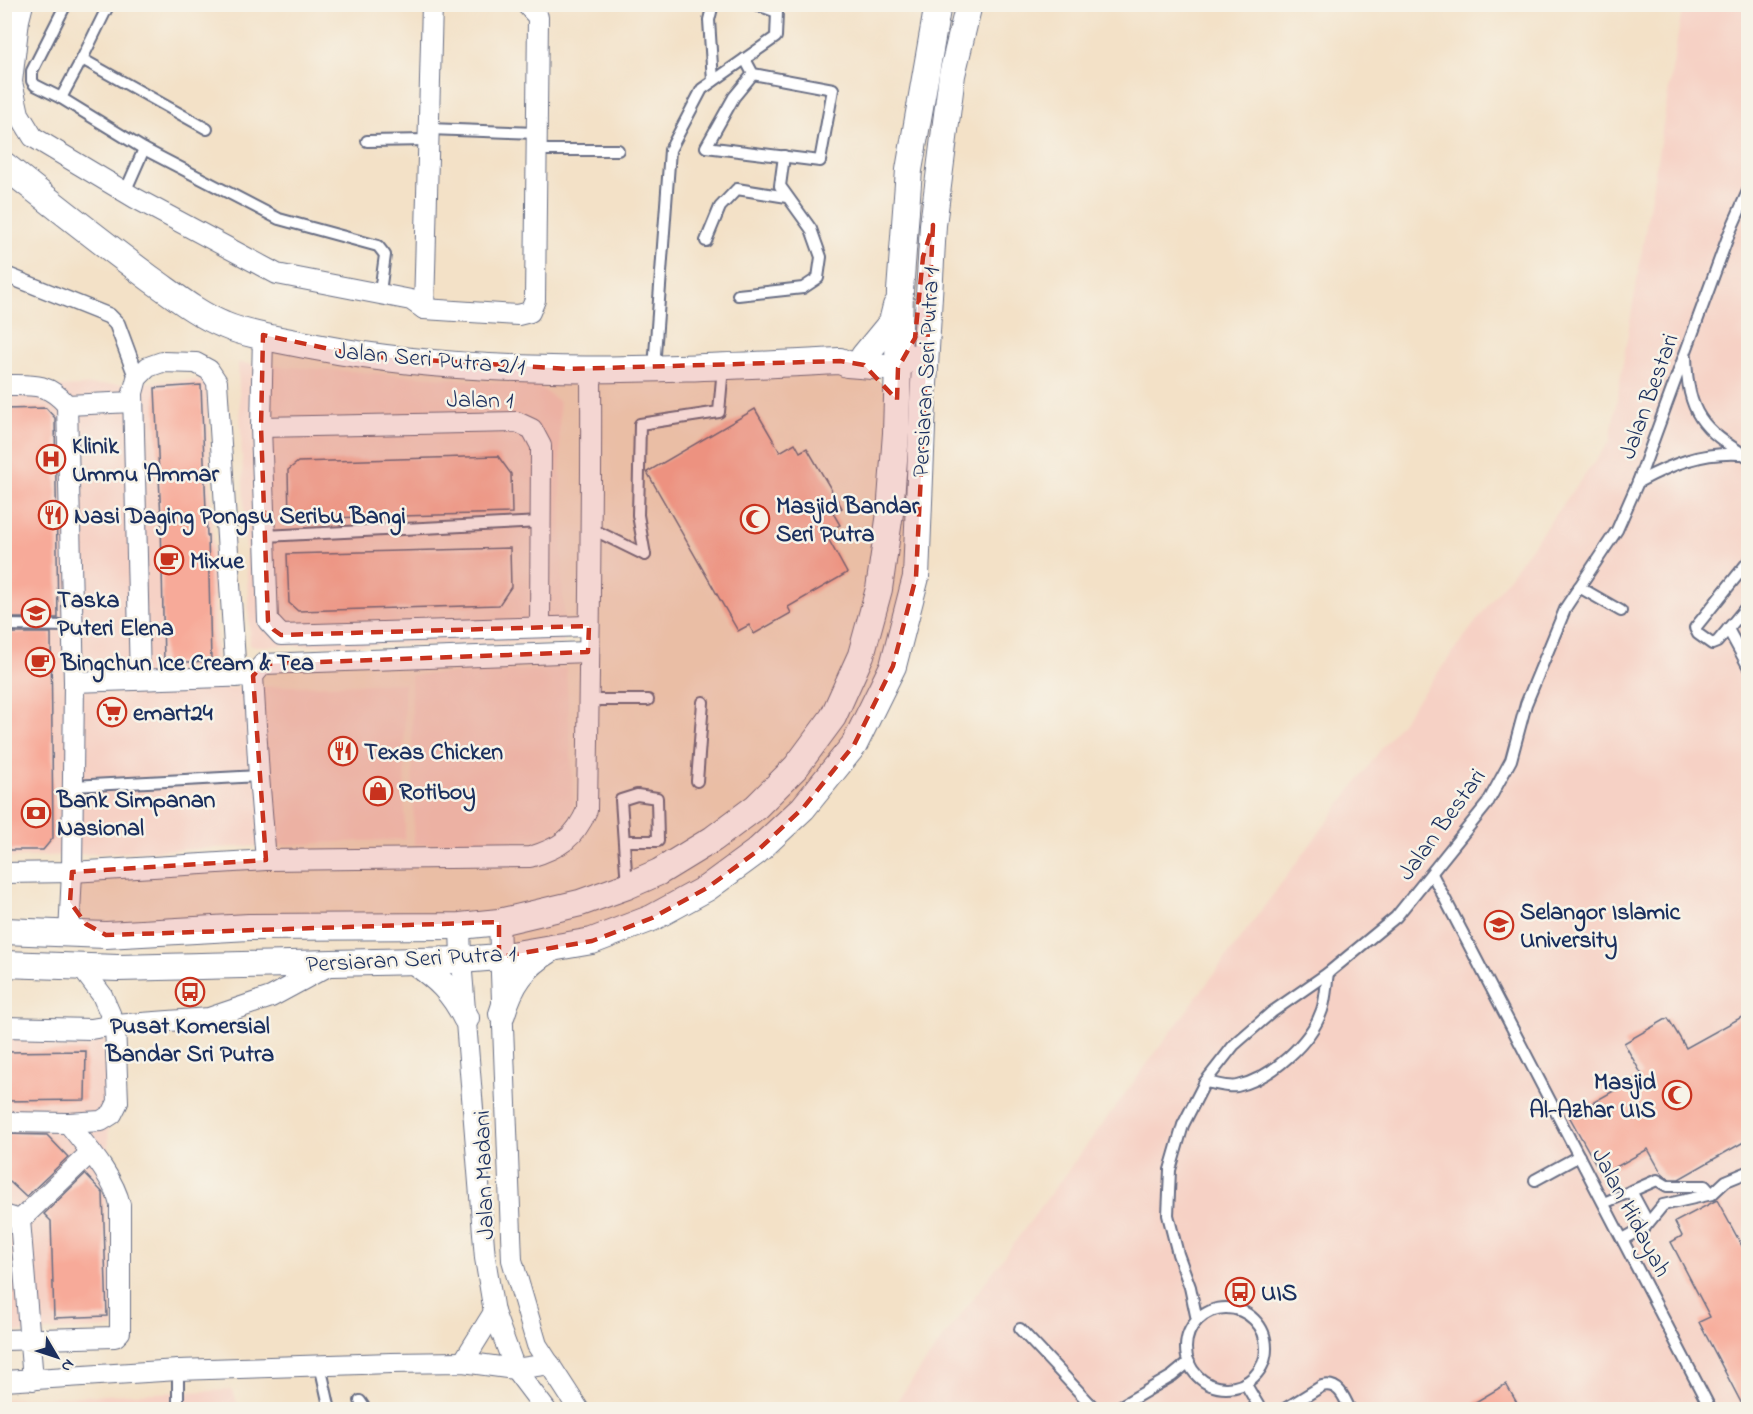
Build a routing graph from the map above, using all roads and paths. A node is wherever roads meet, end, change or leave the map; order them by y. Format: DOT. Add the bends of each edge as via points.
graph roads {
  1 [pos="22,4"];
  2 [pos="66,4"];
  3 [pos="109,4"];
  4 [pos="432,4"];
  5 [pos="525,4"];
  6 [pos="713,4"];
  7 [pos="755,4"];
  8 [pos="938,4"];
  9 [pos="969,4"];
  10 [pos="82,59"];
  11 [pos="745,59"];
  12 [pos="753,74"];
  13 [pos="713,81"];
  14 [pos="61,98"];
  15 [pos="207,129"];
  16 [pos="429,134"];
  17 [pos="368,141"];
  18 [pos="537,141"];
  19 [pos="144,148"];
  20 [pos="618,150"];
  21 [pos="784,156"];
  22 [pos="4,165"];
  23 [pos="1749,191"];
  24 [pos="125,192"];
  25 [pos="787,197"];
  26 [pos="933,225"];
  27 [pos="706,241"];
  28 [pos="4,274"];
  29 [pos="900,291"];
  30 [pos="380,292"];
  31 [pos="738,295"];
  32 [pos="424,309"];
  33 [pos="263,335"];
  34 [pos="1686,351"];
  35 [pos="856,361"];
  36 [pos="900,361"];
  37 [pos="723,366"];
  38 [pos="654,368"];
  39 [pos="591,369"];
  40 [pos="137,378"];
  41 [pos="4,386"];
  42 [pos="133,402"];
  43 [pos="67,405"];
  44 [pos="261,428"];
  45 [pos="896,433"];
  46 [pos="1746,455"];
  47 [pos="921,459"];
  48 [pos="1638,482"];
  49 [pos="541,522"];
  50 [pos="592,529"];
  51 [pos="265,536"];
  52 [pos="1749,562"];
  53 [pos="1579,587"];
  54 [pos="1749,605"];
  55 [pos="1621,611"];
  56 [pos="4,625"];
  57 [pos="73,626"];
  58 [pos="589,626"];
  59 [pos="540,627"];
  60 [pos="1728,629"];
  61 [pos="588,652"];
  62 [pos="1749,666"];
  63 [pos="245,677"];
  64 [pos="140,679"];
  65 [pos="74,682"];
  66 [pos="588,700"];
  67 [pos="648,700"];
  68 [pos="703,702"];
  69 [pos="259,776"];
  70 [pos="697,781"];
  71 [pos="74,786"];
  72 [pos="624,841"];
  73 [pos="266,860"];
  74 [pos="72,872"];
  75 [pos="4,873"];
  76 [pos="1432,874"];
  77 [pos="627,886"];
  78 [pos="70,902"];
  79 [pos="499,922"];
  80 [pos="460,926"];
  81 [pos="4,931"];
  82 [pos="69,935"];
  83 [pos="106,935"];
  84 [pos="554,947"];
  85 [pos="499,957"];
  86 [pos="461,960"];
  87 [pos="414,961"];
  88 [pos="335,963"];
  89 [pos="4,964"];
  90 [pos="81,967"];
  91 [pos="118,968"];
  92 [pos="1329,973"];
  93 [pos="502,1014"];
  94 [pos="466,1018"];
  95 [pos="116,1025"];
  96 [pos="4,1027"];
  97 [pos="1205,1082"];
  98 [pos="4,1122"];
  99 [pos="68,1123"];
  100 [pos="91,1152"];
  101 [pos="1579,1156"];
  102 [pos="1749,1172"];
  103 [pos="1535,1180"];
  104 [pos="1631,1191"];
  105 [pos="1712,1194"];
  106 [pos="1604,1203"];
  107 [pos="1644,1215"];
  108 [pos="12,1217"];
  109 [pos="1623,1239"];
  110 [pos="494,1312"];
  111 [pos="1197,1320"];
  112 [pos="1020,1329"];
  113 [pos="4,1340"];
  114 [pos="31,1340"];
  115 [pos="463,1362"];
  116 [pos="1189,1362"];
  117 [pos="550,1364"];
  118 [pos="320,1365"];
  119 [pos="515,1369"];
  120 [pos="178,1370"];
  121 [pos="33,1380"];
  122 [pos="4,1381"];
  123 [pos="1245,1383"];
  124 [pos="178,1410"];
  125 [pos="330,1410"];
  126 [pos="546,1410"];
  127 [pos="579,1410"];
  128 [pos="1096,1410"];
  129 [pos="1114,1410"];
  130 [pos="1261,1410"];
  131 [pos="1283,1410"];
  132 [pos="1350,1410"];
  133 [pos="1712,1410"];
  1 -- 24 [label="street" via="12,82 19,114 33,137"];
  2 -- 14 [label="lane" via="32,71 35,85"];
  3 -- 10 [label="lane"];
  4 -- 16 [label="street"];
  5 -- 18 [label="street" via="538,17"];
  6 -- 13 [label="lane" via="709,20"];
  7 -- 11 [label="lane" via="777,12 776,37"];
  8 -- 29 [label="street, Persiaran Seri Putra 1" via="909,170"];
  9 -- 26 [label="street, Persiaran Seri Putra 1" via="952,75"];
  10 -- 14 [label="lane"];
  10 -- 15 [label="lane"];
  11 -- 12 [label="lane"];
  11 -- 13 [label="lane"];
  12 -- 21 [label="lane" via="706,147"];
  12 -- 21 [label="lane" via="833,89 820,161"];
  13 -- 38 [label="lane" via="702,89 670,150"];
  14 -- 19 [label="lane"];
  16 -- 17 [label="lane"];
  16 -- 18 [label="lane"];
  16 -- 32 [label="street"];
  18 -- 20 [label="lane"];
  18 -- 32 [label="street" via="535,300 530,312 518,315"];
  19 -- 24 [label="lane"];
  19 -- 30 [label="lane" via="279,219 378,246 385,255"];
  21 -- 25 [label="lane" via="780,186"];
  22 -- 33 [label="street, Jalan Seri Putra 2/1" via="93,237 197,311 225,326"];
  23 -- 34 [label="lane, Jalan Bestari"];
  24 -- 30 [label="street" via="277,274"];
  25 -- 27 [label="lane" via="737,189 720,207"];
  25 -- 31 [label="lane" via="811,229 821,257 819,278 803,288"];
  26 -- 36 [label="street" via="923,257 915,338"];
  26 -- 47 [label="street, Persiaran Seri Putra 1"];
  28 -- 40 [label="street" via="109,316 117,324"];
  29 -- 35 [label="street" via="892,322"];
  29 -- 36 [label="street, Persiaran Seri Putra 1"];
  30 -- 32 [label="street" via="411,300"];
  33 -- 39 [label="street, Jalan Seri Putra 2/1" via="363,356 428,363"];
  33 -- 44 [label="street"];
  34 -- 46 [label="lane" via="1690,394 1696,411 1722,441"];
  34 -- 48 [label="lane, Jalan Bestari"];
  35 -- 36 [label="street, Jalan Seri Putra 2/1"];
  35 -- 37 [label="street, Jalan Seri Putra 2/1"];
  35 -- 45 [label="street" via="880,383"];
  36 -- 45 [label="street, Persiaran Seri Putra 1"];
  36 -- 47 [label="street" via="914,372 917,383 914,438"];
  37 -- 38 [label="street, Jalan Seri Putra 2/1"];
  37 -- 50 [label="lane" via="719,412 640,424 638,515 645,555"];
  38 -- 39 [label="street, Jalan Seri Putra 2/1"];
  39 -- 50 [label="street"];
  40 -- 42 [label="street"];
  40 -- 63 [label="street" via="148,367 162,362 196,363 209,370 217,382"];
  41 -- 43 [label="street" via="46,388 57,393"];
  42 -- 43 [label="street"];
  42 -- 64 [label="street"];
  43 -- 57 [label="street"];
  44 -- 49 [label="street, Jalan 1" via="517,422 532,429 541,446"];
  44 -- 51 [label="street"];
  45 -- 77 [label="street, Persiaran Seri Putra 1" via="879,589 861,656 833,717 796,767 756,807 713,839 659,872"];
  46 -- 48 [label="lane" via="1699,456 1669,465"];
  47 -- 84 [label="street, Persiaran Seri Putra 1" via="916,576 893,666 854,746 802,808 756,852 707,888 652,918 592,940"];
  48 -- 53 [label="lane, Jalan Bestari" via="1617,530"];
  49 -- 51 [label="lane"];
  49 -- 59 [label="street, Jalan 1"];
  50 -- 58 [label="street"];
  51 -- 59 [label="street" via="268,621 281,635"];
  52 -- 60 [label="lane" via="1695,628 1712,644"];
  53 -- 55 [label="lane"];
  53 -- 76 [label="lane, Jalan Bestari" via="1566,607 1526,704 1511,760 1487,804"];
  54 -- 60 [label="lane"];
  56 -- 57 [label="lane"];
  57 -- 65 [label="street"];
  58 -- 59 [label="street"];
  58 -- 61 [label="street"];
  60 -- 62 [label="lane"];
  61 -- 63 [label="street" via="264,664"];
  61 -- 66 [label="street"];
  63 -- 64 [label="street"];
  63 -- 69 [label="street"];
  64 -- 65 [label="street"];
  65 -- 71 [label="street"];
  66 -- 67 [label="lane"];
  66 -- 73 [label="street" via="587,810 580,826 549,852 530,857"];
  68 -- 70 [label="lane"];
  69 -- 71 [label="lane"];
  69 -- 73 [label="street"];
  71 -- 74 [label="street"];
  72 -- 72 [label="lane" via="621,800 637,795 657,798 658,841"];
  72 -- 77 [label="lane"];
  73 -- 74 [label="street"];
  74 -- 75 [label="street"];
  74 -- 78 [label="street"];
  76 -- 92 [label="lane, Jalan Bestari" via="1396,917"];
  76 -- 101 [label="lane, Jalan Hidayah"];
  77 -- 79 [label="street, Persiaran Seri Putra 1" via="580,903"];
  78 -- 82 [label="street"];
  78 -- 83 [label="street" via="86,924"];
  79 -- 80 [label="street, Persiaran Seri Putra 1"];
  79 -- 85 [label="street, Jalan Madani"];
  80 -- 83 [label="street, Persiaran Seri Putra 1" via="249,927"];
  80 -- 86 [label="street, Jalan Madani"];
  81 -- 82 [label="street, Persiaran Seri Putra 1"];
  82 -- 83 [label="street, Persiaran Seri Putra 1"];
  82 -- 91 [label="street" via="92,956"];
  84 -- 85 [label="street, Persiaran Seri Putra 1"];
  84 -- 93 [label="street" via="516,979"];
  85 -- 86 [label="street, Persiaran Seri Putra 1"];
  85 -- 93 [label="street, Jalan Madani"];
  86 -- 87 [label="street, Persiaran Seri Putra 1"];
  86 -- 94 [label="street, Jalan Madani"];
  87 -- 88 [label="street, Persiaran Seri Putra 1"];
  87 -- 94 [label="street" via="446,986"];
  88 -- 91 [label="street, Persiaran Seri Putra 1"];
  88 -- 95 [label="street" via="272,997 209,1018"];
  89 -- 90 [label="street, Persiaran Seri Putra 1"];
  90 -- 91 [label="street, Persiaran Seri Putra 1"];
  90 -- 95 [label="street" via="102,995"];
  92 -- 97 [label="lane, Jalan Bestari" via="1272,1012 1234,1045"];
  92 -- 97 [label="lane" via="1322,1010 1311,1032 1291,1056 1261,1077 1236,1086"];
  93 -- 117 [label="street, Jalan Madani" via="512,1260 537,1345"];
  94 -- 110 [label="street, Jalan Madani" via="485,1258"];
  95 -- 96 [label="street" via="90,1029"];
  95 -- 99 [label="street" via="118,1102 101,1121"];
  97 -- 111 [label="lane, Jalan Bestari" via="1183,1125 1170,1170 1168,1215"];
  98 -- 99 [label="street"];
  99 -- 100 [label="street"];
  100 -- 108 [label="street"];
  100 -- 114 [label="street" via="118,1194 120,1205 120,1332 115,1337"];
  101 -- 103 [label="lane"];
  101 -- 106 [label="lane, Jalan Hidayah"];
  102 -- 105 [label="lane"];
  104 -- 105 [label="lane" via="1657,1180 1666,1186 1705,1186"];
  104 -- 106 [label="lane"];
  104 -- 107 [label="lane"];
  105 -- 109 [label="lane" via="1663,1205 1645,1227"];
  106 -- 109 [label="lane, Jalan Hidayah"];
  108 -- 114 [label="street"];
  109 -- 133 [label="lane, Jalan Hidayah"];
  110 -- 115 [label="street"];
  110 -- 119 [label="street, Jalan Madani"];
  111 -- 116 [label="lane" via="1187,1340"];
  111 -- 123 [label="lane" via="1221,1308 1248,1314 1258,1323 1266,1349 1256,1374"];
  112 -- 128 [label="lane"];
  113 -- 114 [label="street"];
  114 -- 121 [label="street"];
  115 -- 118 [label="street"];
  115 -- 119 [label="street"];
  116 -- 123 [label="lane" via="1206,1383 1232,1387"];
  116 -- 129 [label="lane"];
  117 -- 119 [label="street"];
  117 -- 127 [label="street, Jalan Madani"];
  118 -- 120 [label="street"];
  118 -- 125 [label="lane"];
  119 -- 126 [label="street, Jalan Madani"];
  120 -- 121 [label="street"];
  120 -- 124 [label="lane"];
  121 -- 122 [label="street"];
  123 -- 130 [label="lane"];
  131 -- 132 [label="lane" via="1329,1384 1343,1394"];
}
